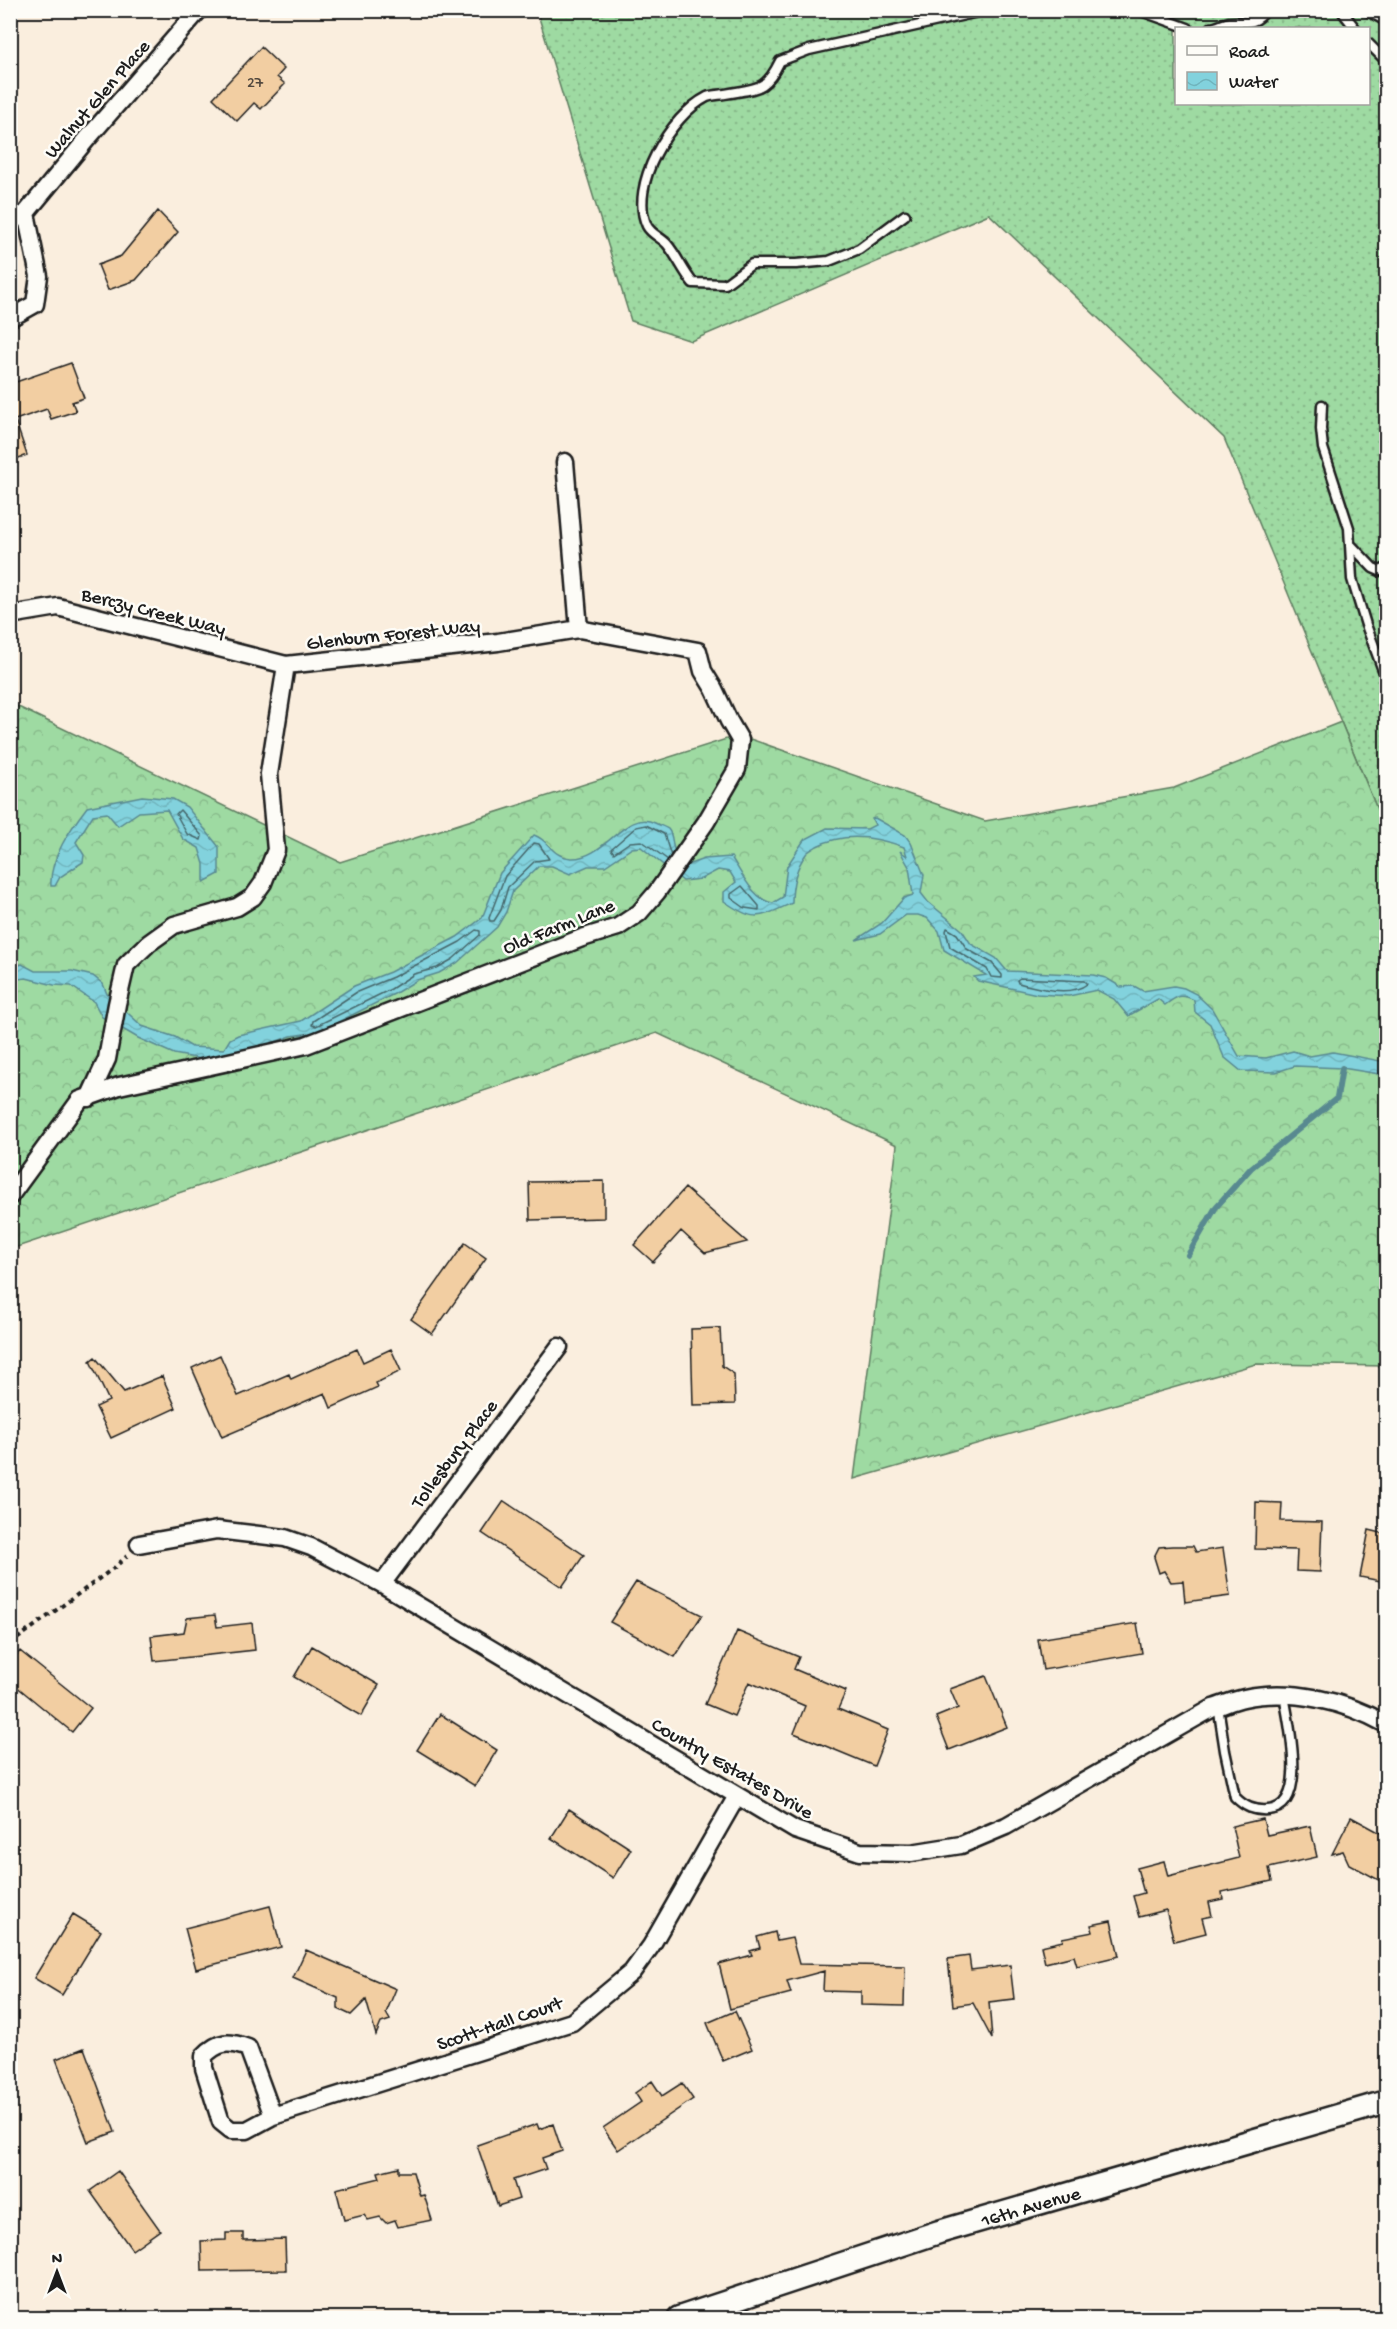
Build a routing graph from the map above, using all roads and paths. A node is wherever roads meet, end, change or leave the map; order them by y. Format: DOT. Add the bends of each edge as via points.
graph roads {
  1 [pos="200,10"];
  2 [pos="987,10"];
  3 [pos="1138,10"];
  4 [pos="1266,10"];
  5 [pos="1341,10"];
  6 [pos="1366,10"];
  7 [pos="1386,21"];
  8 [pos="1185,27"];
  9 [pos="1214,27"];
  10 [pos="1354,27"];
  11 [pos="1370,45"];
  12 [pos="1386,61"];
  13 [pos="26,213"];
  14 [pos="905,215"];
  15 [pos="10,222"];
  16 [pos="10,318"];
  17 [pos="1322,405"];
  18 [pos="566,462"];
  19 [pos="1352,546"];
  20 [pos="1386,568"];
  21 [pos="10,615"];
  22 [pos="579,629"];
  23 [pos="286,665"];
  24 [pos="1386,678"];
  25 [pos="89,1098"];
  26 [pos="10,1196"];
  27 [pos="559,1347"];
  28 [pos="139,1544"];
  29 [pos="382,1584"];
  30 [pos="10,1644"];
  31 [pos="1284,1695"];
  32 [pos="1218,1706"];
  33 [pos="1386,1724"];
  34 [pos="737,1796"];
  35 [pos="1386,2101"];
  36 [pos="273,2116"];
  37 [pos="680,2319"];
  1 -- 13 [label="street, Walnut Glen Place"];
  2 -- 14 [label="lane" via="809,50 780,61 772,77 758,88 708,97 690,109 653,156 644,182 642,208 647,228 667,243 693,283 724,284 752,264 829,261 859,249"];
  3 -- 8 [label="lane"];
  4 -- 9 [label="lane" via="1260,18 1248,22"];
  5 -- 10 [label="lane"];
  6 -- 7 [label="lane"];
  11 -- 12 [label="lane"];
  13 -- 15 [label="street, Walnut Glen Place"];
  13 -- 16 [label="street" via="39,276 35,304"];
  17 -- 19 [label="lane" via="1323,448"];
  18 -- 22 [label="street"];
  19 -- 20 [label="lane" via="1373,568"];
  19 -- 24 [label="lane" via="1352,579"];
  21 -- 23 [label="street, Berczy Creek Way" via="58,607"];
  22 -- 23 [label="street, Glenburn Forest Way" via="498,642"];
  22 -- 25 [label="street, Old Farm Lane" via="698,651 703,671 740,740 737,769 730,781 706,822 639,913 618,927 306,1046 119,1086"];
  23 -- 25 [label="street, Glenburn Forest Way" via="269,774 276,850 263,883 253,897 237,907 174,925 126,965 107,1059"];
  25 -- 26 [label="street, Glenburn Forest Way" via="80,1100"];
  27 -- 29 [label="street, Tollesbury Place"];
  28 -- 29 [label="street, Country Estates Drive" via="217,1530 285,1538 311,1547"];
  28 -- 30 [label="path" via="115,1567"];
  29 -- 34 [label="street, Country Estates Drive"];
  31 -- 32 [label="street, Country Estates Drive" via="1243,1698"];
  31 -- 32 [label="lane" via="1293,1762 1292,1787 1281,1806 1270,1810 1252,1809 1235,1797"];
  31 -- 33 [label="street, Country Estates Drive" via="1329,1701"];
  32 -- 34 [label="street, Country Estates Drive" via="1006,1826 949,1848 911,1853 860,1852 795,1830"];
  34 -- 36 [label="street, Scott-Hall Court" via="651,1946 632,1972 572,2022"];
  35 -- 37 [label="main road, 16th Avenue" via="939,2232"];
  36 -- 36 [label="street, Scott-Hall Court" via="247,2130 231,2130 221,2122 204,2068 204,2056 213,2046 234,2043 248,2048"];
}
